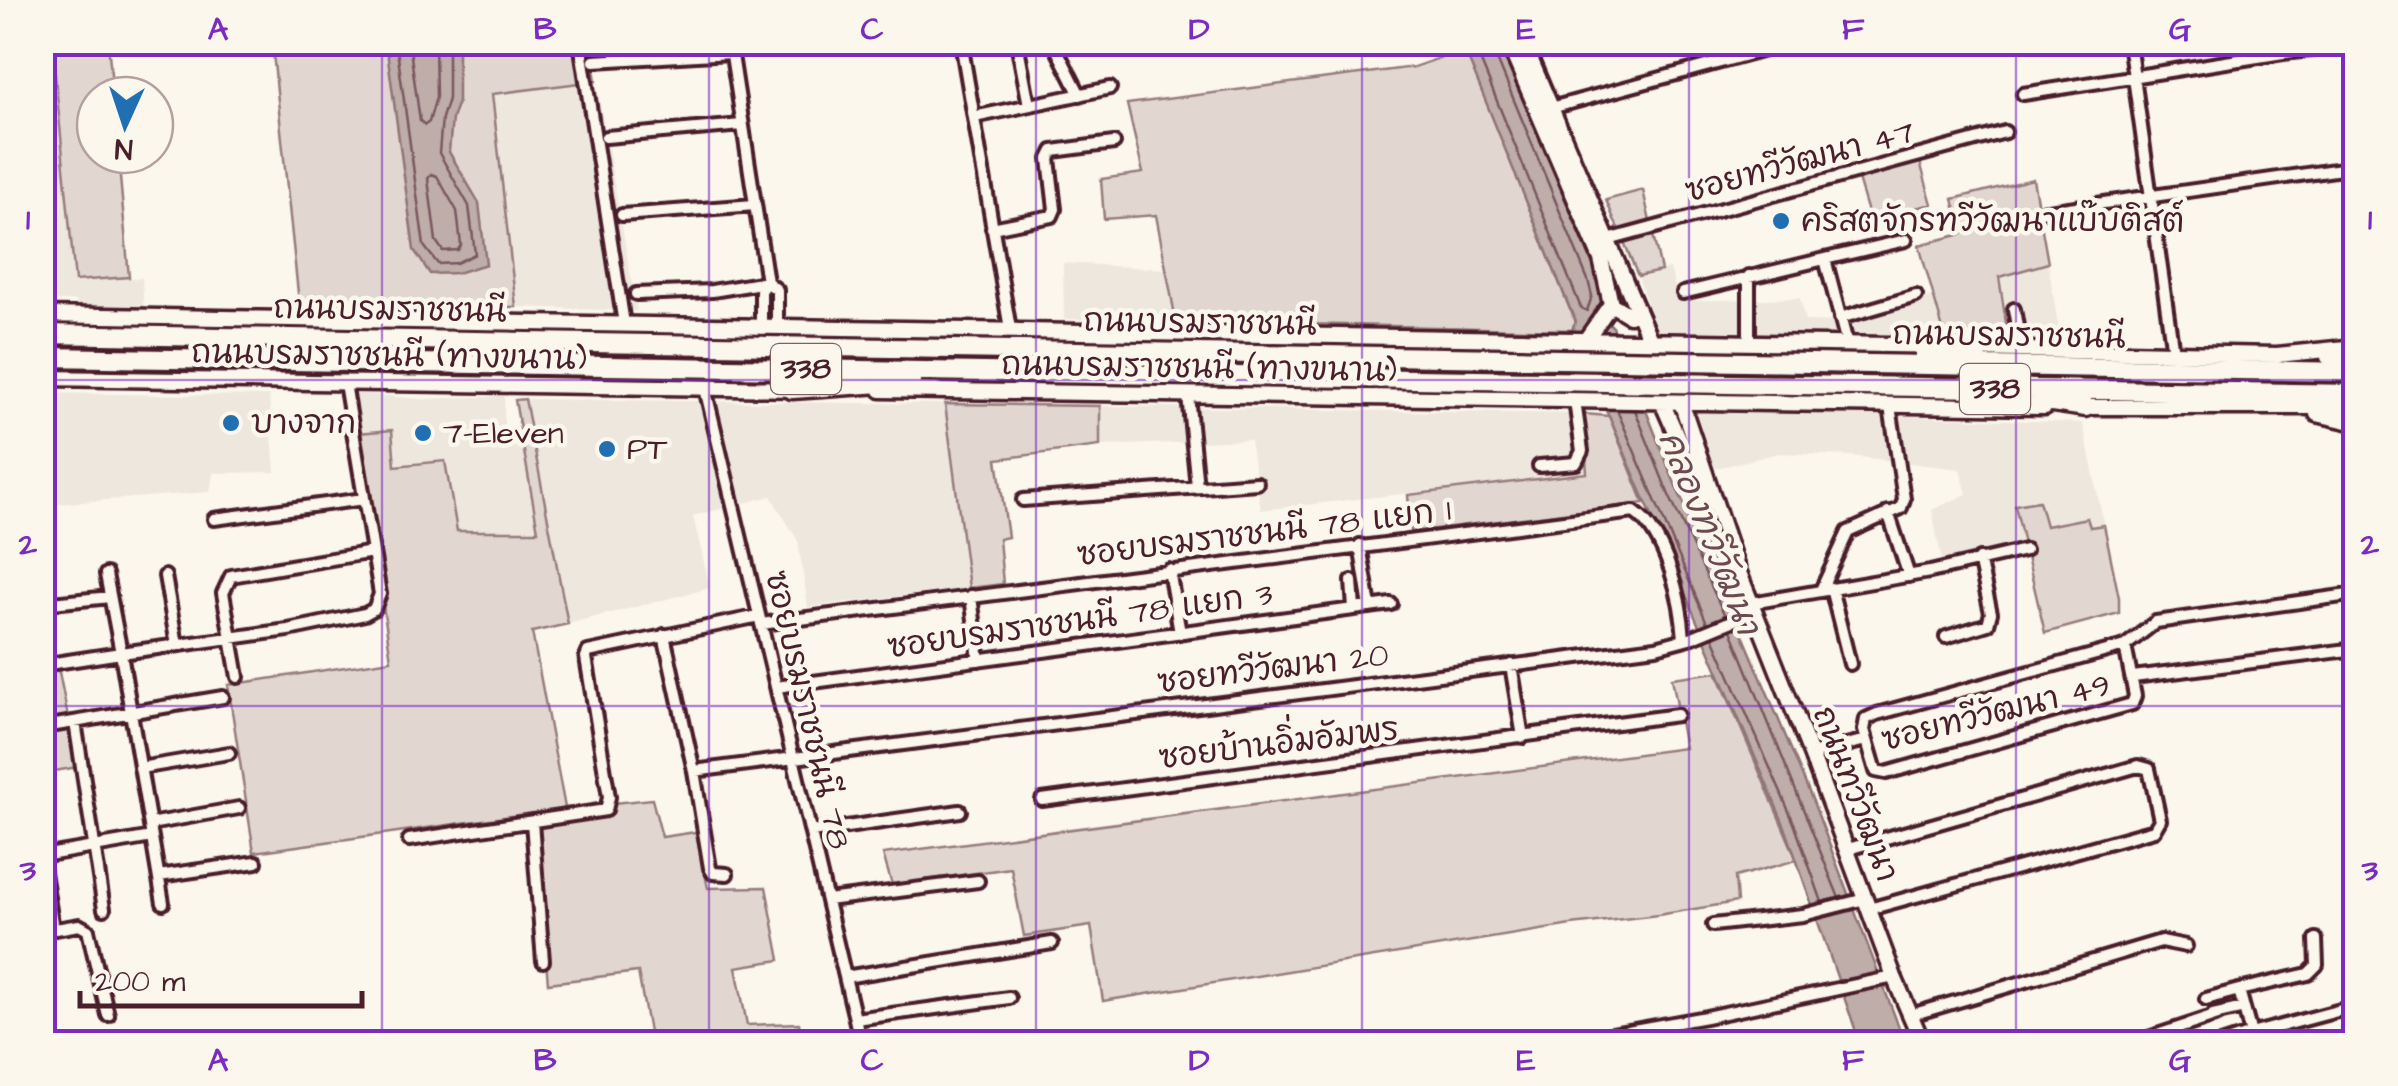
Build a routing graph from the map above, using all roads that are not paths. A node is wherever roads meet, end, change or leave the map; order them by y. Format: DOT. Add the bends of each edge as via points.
graph roads {
  1 [pos="580,42"];
  2 [pos="961,42"];
  3 [pos="1017,42"];
  4 [pos="1053,42"];
  5 [pos="1508,42"];
  6 [pos="1524,42"];
  7 [pos="1794,42"];
  8 [pos="2129,42"];
  9 [pos="2356,45"];
  10 [pos="730,48"];
  11 [pos="594,61"];
  12 [pos="2135,78"];
  13 [pos="1110,88"];
  14 [pos="2023,94"];
  15 [pos="1080,95"];
  16 [pos="1029,106"];
  17 [pos="1551,108"];
  18 [pos="974,117"];
  19 [pos="742,126"];
  20 [pos="2004,132"];
  21 [pos="606,137"];
  22 [pos="1114,142"];
  23 [pos="2356,167"];
  24 [pos="2152,194"];
  25 [pos="755,205"];
  26 [pos="2042,212"];
  27 [pos="622,215"];
  28 [pos="992,228"];
  29 [pos="1608,240"];
  30 [pos="1906,240"];
  31 [pos="1825,259"];
  32 [pos="1749,276"];
  33 [pos="767,282"];
  34 [pos="1683,293"];
  35 [pos="636,294"];
  36 [pos="1916,296"];
  37 [pos="1611,304"];
  38 [pos="2014,309"];
  39 [pos="1638,312"];
  40 [pos="42,315"];
  41 [pos="1840,318"];
  42 [pos="624,324"];
  43 [pos="769,326"];
  44 [pos="1010,329"];
  45 [pos="42,334"];
  46 [pos="1586,338"];
  47 [pos="1650,340"];
  48 [pos="1749,342"];
  49 [pos="1846,342"];
  50 [pos="2356,347"];
  51 [pos="1982,350"];
  52 [pos="2021,350"];
  53 [pos="2173,353"];
  54 [pos="2307,354"];
  55 [pos="42,357"];
  56 [pos="2356,358"];
  57 [pos="1808,362"];
  58 [pos="1021,372"];
  59 [pos="2356,372"];
  60 [pos="42,378"];
  61 [pos="345,382"];
  62 [pos="704,388"];
  63 [pos="792,389"];
  64 [pos="1968,389"];
  65 [pos="2356,394"];
  66 [pos="1188,395"];
  67 [pos="1582,401"];
  68 [pos="1662,402"];
  69 [pos="1680,402"];
  70 [pos="1890,406"];
  71 [pos="2086,407"];
  72 [pos="2295,408"];
  73 [pos="2350,409"];
  74 [pos="2356,423"];
  75 [pos="1539,466"];
  76 [pos="1256,483"];
  77 [pos="1197,487"];
  78 [pos="364,499"];
  79 [pos="1023,500"];
  80 [pos="1888,512"];
  81 [pos="214,520"];
  82 [pos="1360,546"];
  83 [pos="2026,550"];
  84 [pos="373,552"];
  85 [pos="1980,560"];
  86 [pos="1736,564"];
  87 [pos="1169,570"];
  88 [pos="106,574"];
  89 [pos="165,576"];
  90 [pos="1909,576"];
  91 [pos="1352,581"];
  92 [pos="1826,589"];
  93 [pos="2356,594"];
  94 [pos="971,596"];
  95 [pos="110,597"];
  96 [pos="42,604"];
  97 [pos="1391,604"];
  98 [pos="1370,607"];
  99 [pos="1752,607"];
  100 [pos="1354,610"];
  101 [pos="760,620"];
  102 [pos="1180,633"];
  103 [pos="664,635"];
  104 [pos="1946,637"];
  105 [pos="230,638"];
  106 [pos="1689,638"];
  107 [pos="177,645"];
  108 [pos="2125,646"];
  109 [pos="2356,648"];
  110 [pos="121,652"];
  111 [pos="978,660"];
  112 [pos="1850,664"];
  113 [pos="42,665"];
  114 [pos="1512,665"];
  115 [pos="238,677"];
  116 [pos="2133,677"];
  117 [pos="776,687"];
  118 [pos="223,697"];
  119 [pos="132,711"];
  120 [pos="1677,715"];
  121 [pos="75,722"];
  122 [pos="56,725"];
  123 [pos="1523,738"];
  124 [pos="1866,740"];
  125 [pos="228,753"];
  126 [pos="1812,754"];
  127 [pos="792,757"];
  128 [pos="140,768"];
  129 [pos="694,771"];
  130 [pos="1042,800"];
  131 [pos="239,808"];
  132 [pos="960,811"];
  133 [pos="532,822"];
  134 [pos="150,824"];
  135 [pos="810,832"];
  136 [pos="152,838"];
  137 [pos="409,840"];
  138 [pos="94,848"];
  139 [pos="1848,849"];
  140 [pos="42,858"];
  141 [pos="256,862"];
  142 [pos="727,874"];
  143 [pos="159,876"];
  144 [pos="978,881"];
  145 [pos="826,900"];
  146 [pos="162,902"];
  147 [pos="1862,904"];
  148 [pos="104,909"];
  149 [pos="1712,925"];
  150 [pos="2316,939"];
  151 [pos="1052,943"];
  152 [pos="2186,946"];
  153 [pos="542,962"];
  154 [pos="845,976"];
  155 [pos="1887,979"];
  156 [pos="2239,990"];
  157 [pos="1009,998"];
  158 [pos="2206,999"];
  159 [pos="2352,1007"];
  160 [pos="2244,1008"];
  161 [pos="108,1015"];
  162 [pos="1911,1015"];
  163 [pos="855,1019"];
  164 [pos="2251,1034"];
  165 [pos="2352,1036"];
  166 [pos="860,1044"];
  167 [pos="1556,1044"];
  168 [pos="1922,1044"];
  169 [pos="2130,1044"];
  170 [pos="2221,1044"];
  1 -- 42 [label="street"];
  2 -- 18 [label="street"];
  3 -- 16 [label="street"];
  4 -- 15 [label="street"];
  5 -- 37 [label="main road" via="1601,259"];
  6 -- 17 [label="main road"];
  7 -- 17 [label="street"];
  8 -- 12 [label="street"];
  9 -- 12 [label="street"];
  10 -- 11 [label="street"];
  10 -- 19 [label="street"];
  12 -- 14 [label="street"];
  12 -- 24 [label="street"];
  13 -- 15 [label="street"];
  15 -- 16 [label="street"];
  16 -- 18 [label="street"];
  17 -- 29 [label="main road"];
  18 -- 28 [label="street"];
  19 -- 21 [label="street"];
  19 -- 25 [label="street"];
  20 -- 29 [label="street, ซอยทวีวัฒนา 47"];
  22 -- 28 [label="street" via="1054,152 1052,216"];
  23 -- 24 [label="street"];
  24 -- 26 [label="street"];
  24 -- 53 [label="street"];
  25 -- 27 [label="street"];
  25 -- 33 [label="street"];
  28 -- 44 [label="street"];
  29 -- 39 [label="main road"];
  30 -- 31 [label="street"];
  31 -- 32 [label="street"];
  31 -- 41 [label="street"];
  32 -- 34 [label="street"];
  32 -- 48 [label="street"];
  33 -- 35 [label="street"];
  33 -- 43 [label="street" via="760,292"];
  36 -- 41 [label="street"];
  37 -- 39 [label="main road" via="1629,315"];
  37 -- 46 [label="main road"];
  38 -- 52 [label="street"];
  39 -- 47 [label="main road"];
  40 -- 42 [label="main road, ถนนบรมราชชนนี (ทางขนาน) / 338"];
  41 -- 49 [label="street"];
  42 -- 43 [label="main road, ถนนบรมราชชนนี (ทางขนาน) / 338"];
  43 -- 44 [label="main road, ถนนบรมราชชนนี (ทางขนาน) / 338"];
  44 -- 46 [label="main road, ถนนบรมราชชนนี (ทางขนาน) / 338"];
  45 -- 57 [label="highway, ถนนบรมราชชนนี / 338"];
  46 -- 47 [label="main road, ถนนบรมราชชนนี (ทางขนาน) / 338"];
  47 -- 48 [label="main road, ถนนบรมราชชนนี (ทางขนาน) / 338"];
  48 -- 49 [label="main road, ถนนบรมราชชนนี (ทางขนาน) / 338"];
  49 -- 51 [label="main road, ถนนบรมราชชนนี (ทางขนาน) / 338"];
  50 -- 54 [label="main road, ถนนบรมราชชนนี"];
  51 -- 52 [label="main road, ถนนบรมราชชนนี"];
  51 -- 57 [label="highway"];
  52 -- 53 [label="main road, ถนนบรมราชชนนี"];
  53 -- 54 [label="main road, ถนนบรมราชชนนี"];
  54 -- 56 [label="main road"];
  55 -- 58 [label="highway, ถนนบรมราชชนนี / 338"];
  57 -- 59 [label="highway, ถนนบรมราชชนนี / 338"];
  58 -- 63 [label="highway"];
  58 -- 64 [label="highway, ถนนบรมราชชนนี / 338"];
  60 -- 61 [label="main road, ถนนบรมราชชนนี (ทางขนาน) / 338"];
  61 -- 62 [label="main road, ถนนบรมราชชนนี (ทางขนาน) / 338"];
  61 -- 78 [label="street"];
  62 -- 63 [label="main road, ถนนบรมราชชนนี (ทางขนาน) / 338"];
  62 -- 101 [label="street, ซอยบรมราชชนนี 78"];
  63 -- 66 [label="main road, ถนนบรมราชชนนี (ทางขนาน) / 338"];
  64 -- 65 [label="highway, ถนนบรมราชชนนี / 338"];
  64 -- 71 [label="highway"];
  66 -- 67 [label="main road, ถนนบรมราชชนนี (ทางขนาน) / 338"];
  66 -- 77 [label="street"];
  67 -- 68 [label="main road, ถนนบรมราชชนนี (ทางขนาน) / 338"];
  67 -- 75 [label="street" via="1576,463"];
  68 -- 69 [label="main road, ถนนบรมราชชนนี (ทางขนาน) / 338"];
  68 -- 86 [label="main road, ถนนทวีวัฒนา"];
  69 -- 70 [label="main road, ถนนบรมราชชนนี (ทางขนาน) / 338"];
  69 -- 86 [label="main road, ถนนทวีวัฒนา"];
  70 -- 71 [label="main road, ถนนบรมราชชนนี (ทางขนาน) / 338"];
  70 -- 80 [label="street" via="1904,499 1901,508"];
  71 -- 72 [label="main road, ถนนบรมราชชนนี (ทางขนาน) / 338"];
  72 -- 73 [label="main road, ถนนบรมราชชนนี (ทางขนาน) / 338"];
  72 -- 74 [label="main road"];
  76 -- 77 [label="street"];
  77 -- 79 [label="street"];
  78 -- 81 [label="street"];
  78 -- 84 [label="street"];
  80 -- 90 [label="street"];
  80 -- 92 [label="street" via="1844,536"];
  82 -- 87 [label="street, ซอยบรมราชชนนี 78 แยก 1"];
  82 -- 98 [label="street"];
  82 -- 106 [label="street, ซอยบรมราชชนนี 78 แยก 1" via="1634,512 1651,530 1674,580"];
  83 -- 85 [label="street, ซอยทวีวัฒนา 20"];
  84 -- 105 [label="street" via="380,594 374,609"];
  84 -- 105 [label="street" via="230,576 223,593"];
  85 -- 90 [label="street, ซอยทวีวัฒนา 20"];
  85 -- 104 [label="street" via="1988,624"];
  86 -- 99 [label="main road, ถนนทวีวัฒนา"];
  87 -- 94 [label="street, ซอยบรมราชชนนี 78 แยก 1"];
  87 -- 102 [label="street"];
  88 -- 95 [label="street"];
  89 -- 107 [label="street"];
  90 -- 92 [label="street, ซอยทวีวัฒนา 20"];
  91 -- 100 [label="street"];
  92 -- 99 [label="street, ซอยทวีวัฒนา 20"];
  92 -- 112 [label="street"];
  93 -- 108 [label="street, ซอยทวีวัฒนา 49" via="2156,622"];
  94 -- 101 [label="street, ซอยบรมราชชนนี 78 แยก 1"];
  94 -- 111 [label="street"];
  95 -- 96 [label="street"];
  95 -- 110 [label="street"];
  97 -- 98 [label="street, ซอยบรมราชชนนี 78 แยก 3"];
  98 -- 100 [label="street, ซอยบรมราชชนนี 78 แยก 3"];
  99 -- 106 [label="street, ซอยทวีวัฒนา 20"];
  99 -- 126 [label="main road, ถนนทวีวัฒนา"];
  100 -- 102 [label="street, ซอยบรมราชชนนี 78 แยก 3"];
  101 -- 103 [label="street, ซอยบรมราชชนนี 78 แยก 1"];
  101 -- 117 [label="street, ซอยบรมราชชนนี 78"];
  102 -- 111 [label="street, ซอยบรมราชชนนี 78 แยก 3"];
  103 -- 129 [label="street"];
  103 -- 133 [label="street, ซอยบรมราชชนนี 78 แยก 1" via="590,649 586,657 606,810"];
  105 -- 107 [label="street"];
  105 -- 115 [label="street"];
  106 -- 114 [label="street, ซอยทวีวัฒนา 20"];
  107 -- 110 [label="street"];
  108 -- 116 [label="street, ซอยทวีวัฒนา 49"];
  108 -- 124 [label="street, ซอยทวีวัฒนา 49" via="1877,714 1866,719"];
  109 -- 116 [label="street, ซอยทวีวัฒนา 49"];
  110 -- 113 [label="street"];
  110 -- 119 [label="street"];
  111 -- 117 [label="street, ซอยบรมราชชนนี 78 แยก 3"];
  114 -- 123 [label="street"];
  114 -- 127 [label="street, ซอยทวีวัฒนา 20"];
  116 -- 124 [label="street, ซอยทวีวัฒนา 49" via="2132,704 1886,773 1876,772"];
  117 -- 127 [label="street, ซอยบรมราชชนนี 78"];
  118 -- 119 [label="street"];
  119 -- 121 [label="street"];
  119 -- 128 [label="street"];
  120 -- 123 [label="street, ซอยบ้านอิ่มอัมพร"];
  121 -- 122 [label="street"];
  121 -- 138 [label="street"];
  123 -- 130 [label="street, ซอยบ้านอิ่มอัมพร"];
  124 -- 126 [label="street, ซอยทวีวัฒนา 49"];
  125 -- 128 [label="street"];
  126 -- 139 [label="main road, ถนนทวีวัฒนา"];
  127 -- 129 [label="street, ซอยทวีวัฒนา 20"];
  127 -- 135 [label="street, ซอยบรมราชชนนี 78"];
  128 -- 134 [label="street"];
  129 -- 142 [label="street" via="710,868"];
  131 -- 134 [label="street"];
  132 -- 135 [label="street"];
  133 -- 137 [label="street"];
  133 -- 153 [label="street"];
  134 -- 136 [label="street"];
  135 -- 145 [label="street, ซอยบรมราชชนนี 78"];
  136 -- 138 [label="street"];
  136 -- 143 [label="street"];
  138 -- 140 [label="street"];
  138 -- 148 [label="street"];
  139 -- 147 [label="main road, ถนนทวีวัฒนา"];
  139 -- 147 [label="street" via="2138,766 2149,770 2160,820 2154,830"];
  140 -- 161 [label="street" via="52,923 56,929 88,930"];
  141 -- 143 [label="street"];
  143 -- 146 [label="street"];
  144 -- 145 [label="street"];
  145 -- 154 [label="street, ซอยบรมราชชนนี 78"];
  147 -- 149 [label="street"];
  147 -- 155 [label="main road, ถนนทวีวัฒนา"];
  150 -- 156 [label="street" via="2317,966 2308,974"];
  151 -- 154 [label="street"];
  152 -- 162 [label="street" via="2161,940"];
  154 -- 163 [label="street, ซอยบรมราชชนนี 78"];
  155 -- 162 [label="main road, ถนนทวีวัฒนา"];
  155 -- 167 [label="street"];
  156 -- 158 [label="street"];
  156 -- 160 [label="street"];
  157 -- 163 [label="street"];
  159 -- 164 [label="street"];
  159 -- 165 [label="street"];
  160 -- 164 [label="street"];
  160 -- 169 [label="street"];
  162 -- 168 [label="main road, ถนนทวีวัฒนา"];
  163 -- 166 [label="street, ซอยบรมราชชนนี 78"];
  164 -- 170 [label="street"];
}
